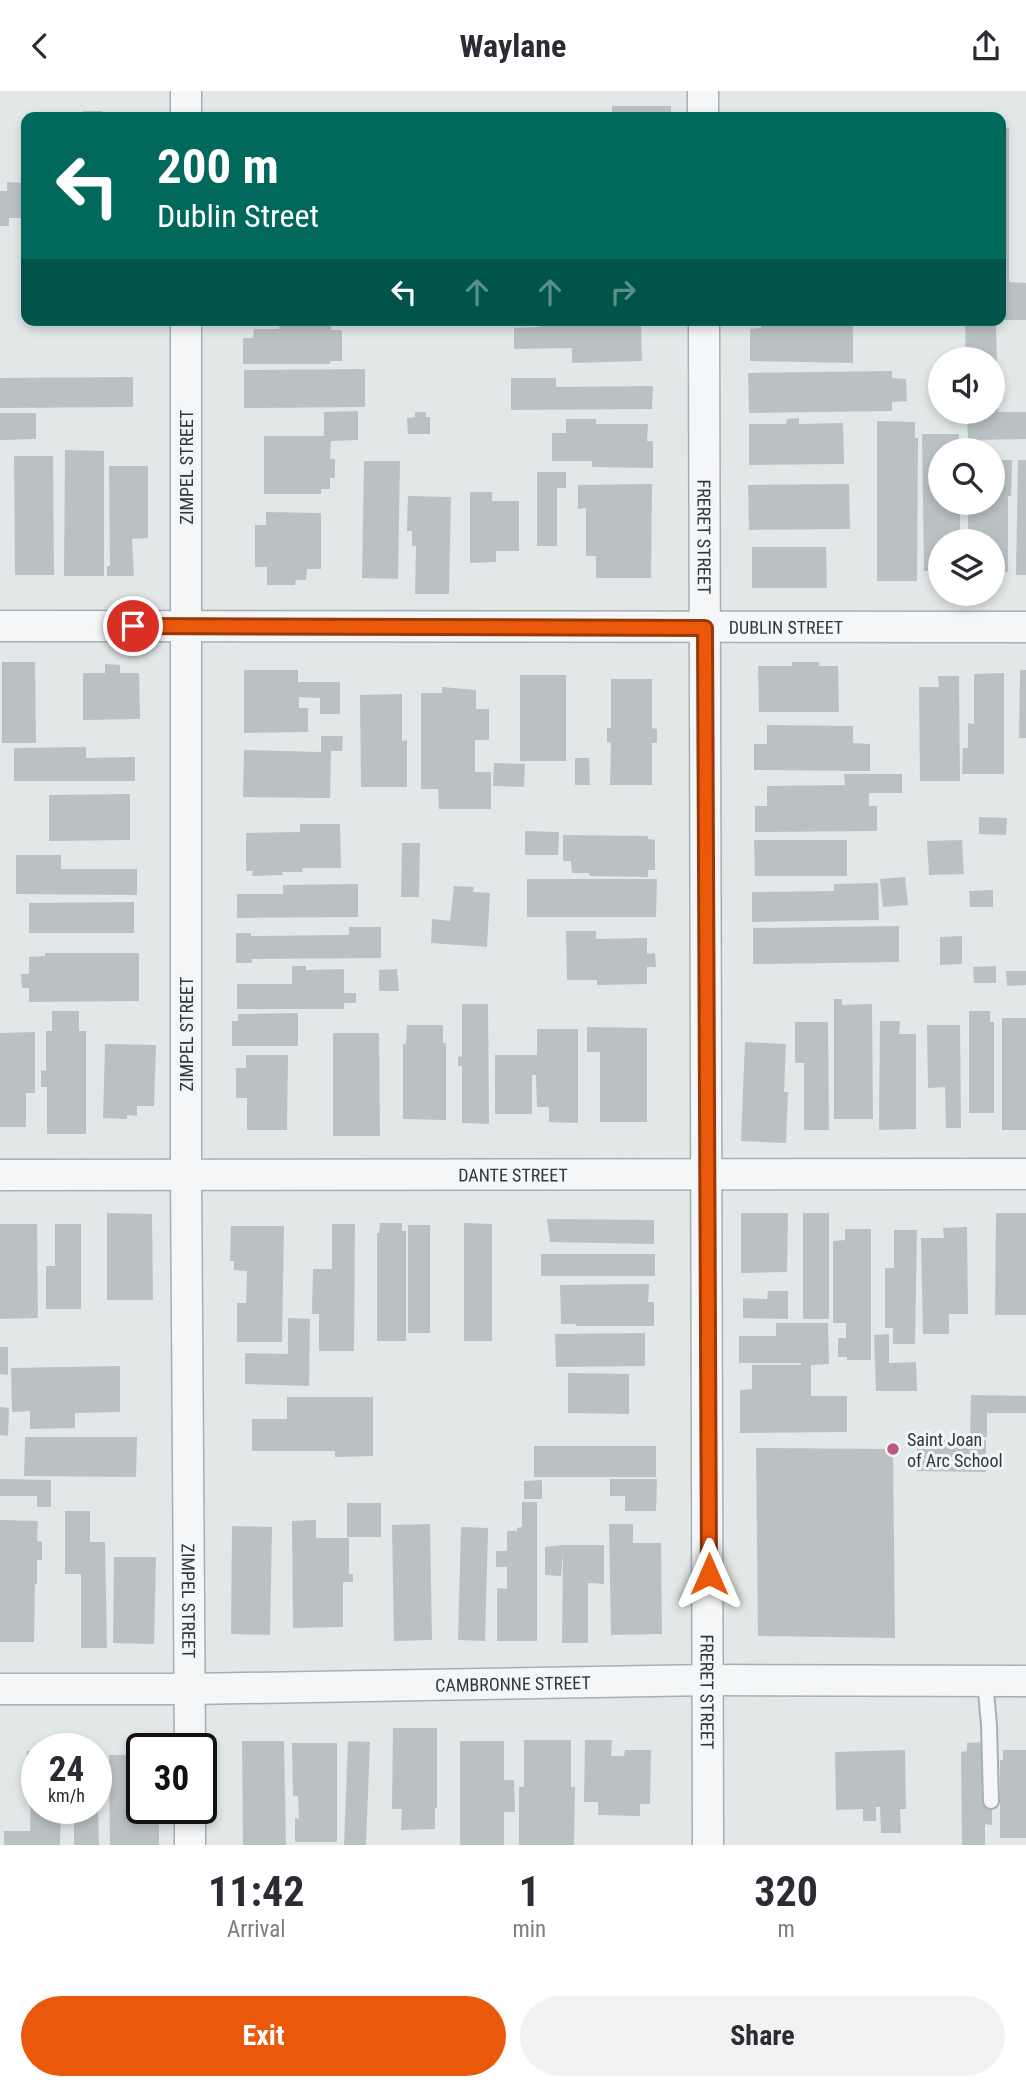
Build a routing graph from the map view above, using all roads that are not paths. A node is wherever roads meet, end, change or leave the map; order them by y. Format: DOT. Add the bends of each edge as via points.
graph roads {
  1 [pos="186,91"];
  2 [pos="703,91"];
  3 [pos="186,112"];
  4 [pos="703,112"];
  5 [pos="186,326"];
  6 [pos="704,326"];
  7 [pos="0,626"];
  8 [pos="186,626"];
  9 [pos="1026,627"];
  10 [pos="705,628"];
  11 [pos="186,1174"];
  12 [pos="1026,1174"];
  13 [pos="0,1175"];
  14 [pos="707,1175"];
  15 [pos="709,1680"];
  16 [pos="985,1681"];
  17 [pos="1026,1681"];
  18 [pos="0,1689"];
  19 [pos="190,1689"];
  20 [pos="190,1733"];
  21 [pos="991,1801"];
  22 [pos="190,1824"];
  23 [pos="190,1845"];
  24 [pos="708,1845"];
  1 -- 3 [label="street"];
  2 -- 4 [label="street"];
  5 -- 8 [label="street, ZIMPEL STREET"];
  6 -- 10 [label="street, FRERET STREET"];
  7 -- 8 [label="street, DUBLIN STREET"];
  8 -- 10 [label="street, DUBLIN STREET"];
  8 -- 11 [label="street, ZIMPEL STREET"];
  9 -- 10 [label="street, DUBLIN STREET"];
  10 -- 14 [label="street, FRERET STREET"];
  11 -- 13 [label="street, DANTE STREET"];
  11 -- 14 [label="street, DANTE STREET"];
  11 -- 19 [label="street, ZIMPEL STREET"];
  12 -- 14 [label="street, DANTE STREET"];
  14 -- 15 [label="street, FRERET STREET"];
  15 -- 16 [label="street, CAMBRONNE STREET"];
  15 -- 19 [label="street, CAMBRONNE STREET"];
  15 -- 24 [label="street, FRERET STREET"];
  16 -- 17 [label="street, CAMBRONNE STREET"];
  16 -- 21 [label="lane"];
  18 -- 19 [label="street, CAMBRONNE STREET"];
  19 -- 20 [label="street, ZIMPEL STREET"];
  22 -- 23 [label="street"];
}
